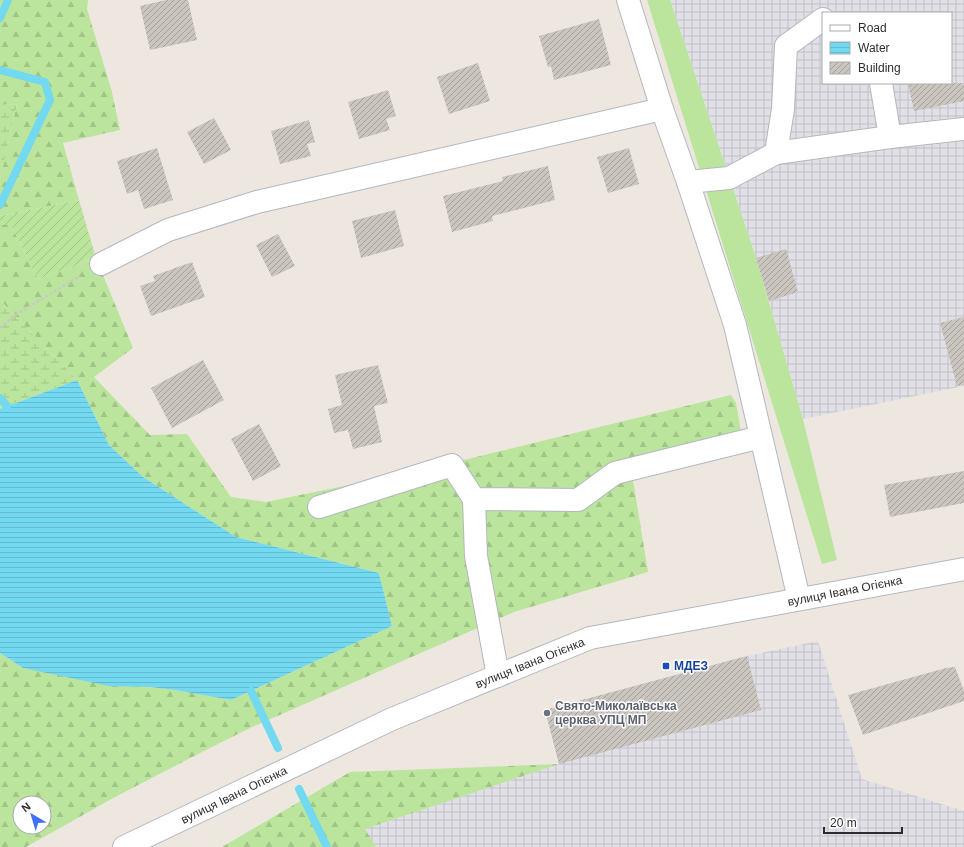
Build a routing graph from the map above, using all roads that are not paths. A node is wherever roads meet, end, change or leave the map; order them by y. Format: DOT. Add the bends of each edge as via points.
graph roads {
  1 [pos="628,0"];
  2 [pos="822,20"];
  3 [pos="881,84"];
  4 [pos="662,108"];
  5 [pos="964,129"];
  6 [pos="890,137"];
  7 [pos="776,153"];
  8 [pos="688,182"];
  9 [pos="101,264"];
  10 [pos="761,437"];
  11 [pos="474,499"];
  12 [pos="319,507"];
  13 [pos="964,569"];
  14 [pos="799,599"];
  15 [pos="498,676"];
  16 [pos="124,847"];
  1 -- 4 [label="street"];
  2 -- 7 [label="street" via="786,46 783,109"];
  3 -- 6 [label="street"];
  4 -- 8 [label="street"];
  4 -- 9 [label="street" via="257,202 168,230"];
  5 -- 6 [label="street"];
  6 -- 7 [label="street"];
  7 -- 8 [label="street" via="729,178"];
  8 -- 10 [label="street" via="735,325"];
  10 -- 11 [label="street" via="615,473 578,500"];
  10 -- 14 [label="street"];
  11 -- 12 [label="street" via="452,466"];
  11 -- 15 [label="street" via="476,556"];
  13 -- 14 [label="street, вулиця Івана Огієнка"];
  14 -- 15 [label="street, вулиця Івана Огієнка" via="590,638"];
  15 -- 16 [label="street, вулиця Івана Огієнка" via="392,719"];
}
